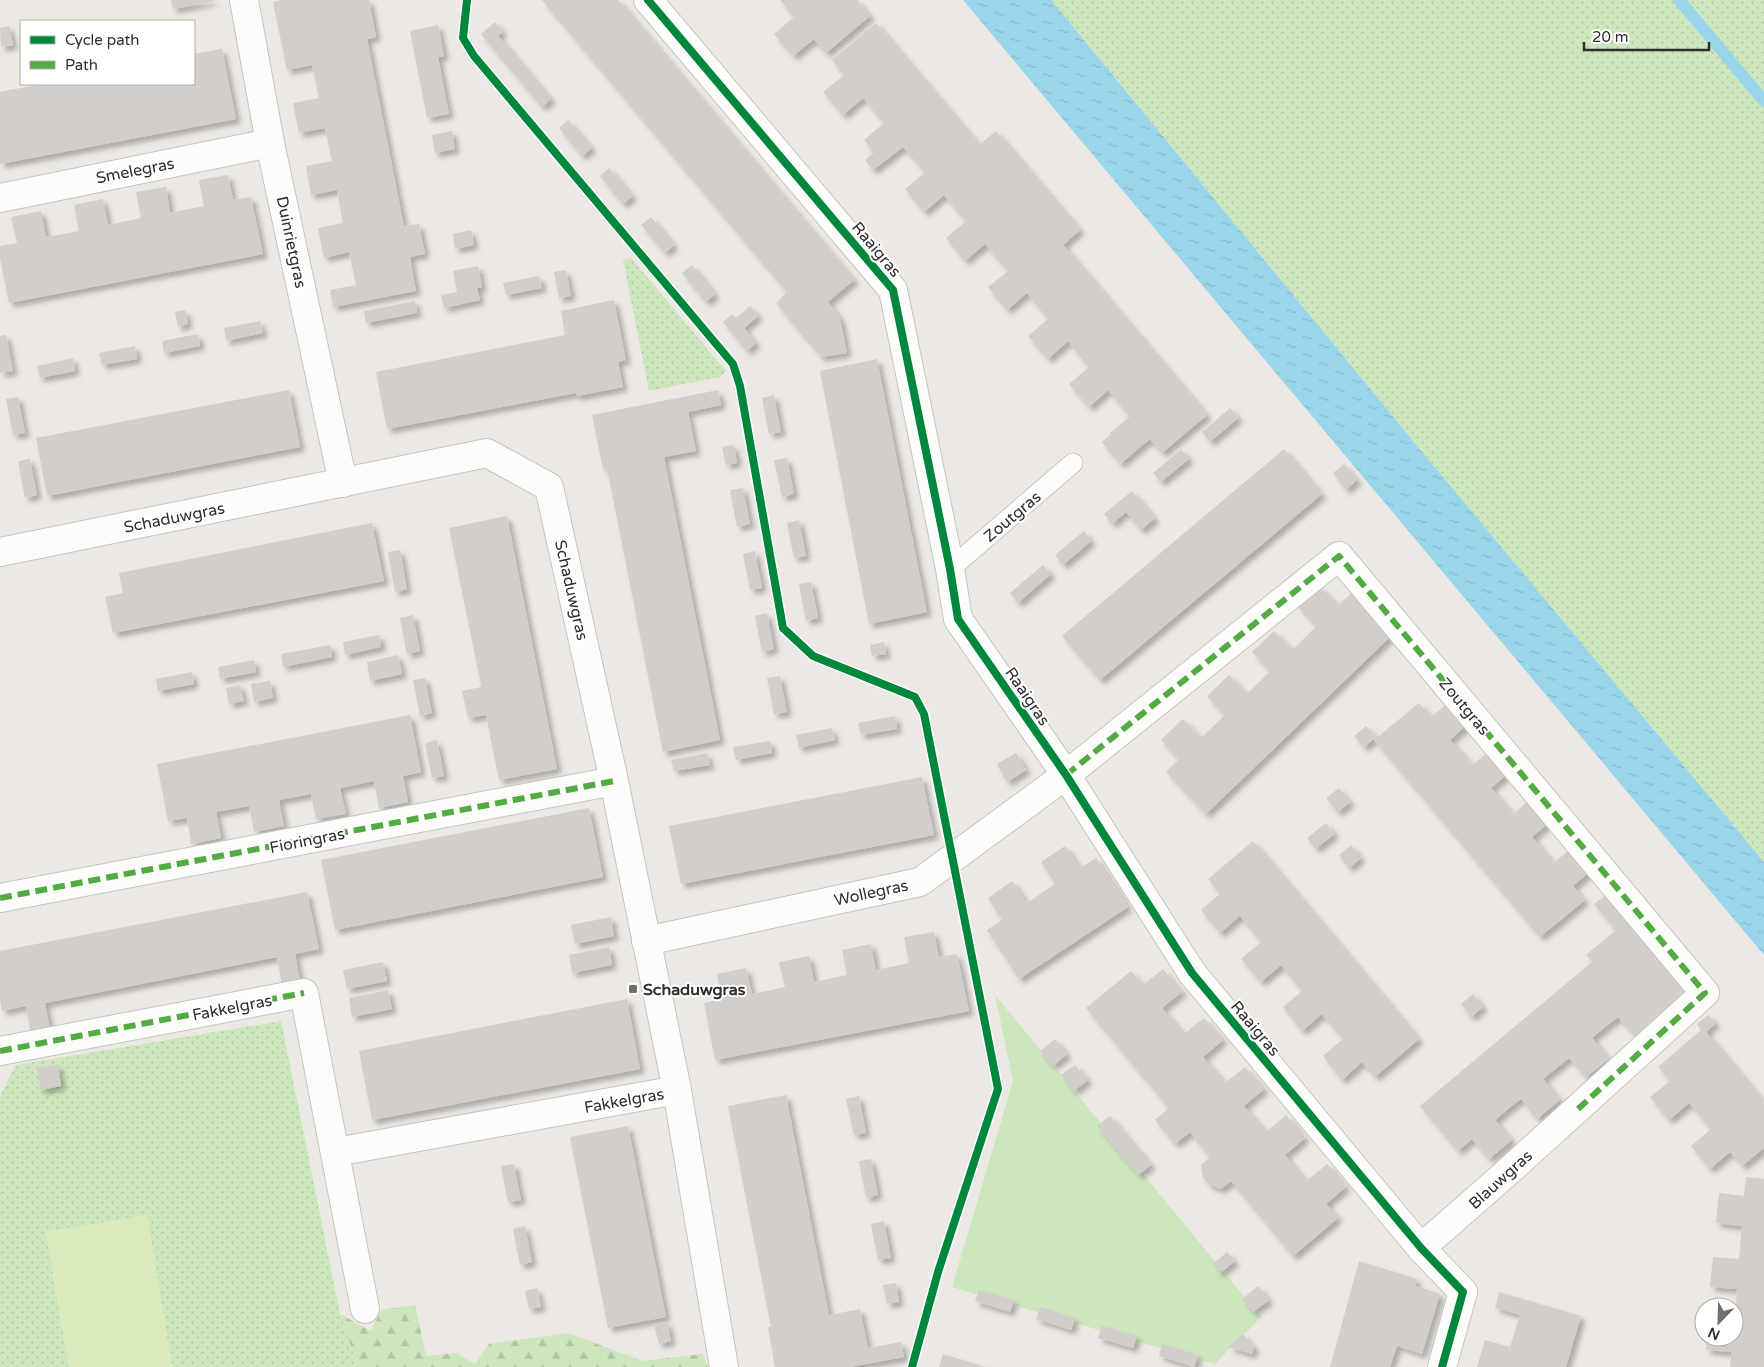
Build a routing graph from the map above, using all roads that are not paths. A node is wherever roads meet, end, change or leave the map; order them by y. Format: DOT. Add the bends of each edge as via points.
graph roads {
  1 [pos="244,0"];
  2 [pos="648,0"];
  3 [pos="270,143"];
  4 [pos="0,198"];
  5 [pos="1074,463"];
  6 [pos="343,483"];
  7 [pos="0,552"];
  8 [pos="950,568"];
  9 [pos="1066,775"];
  10 [pos="614,781"];
  11 [pos="0,898"];
  12 [pos="646,941"];
  13 [pos="0,1051"];
  14 [pos="677,1090"];
  15 [pos="1578,1108"];
  16 [pos="336,1152"];
  17 [pos="1421,1248"];
  18 [pos="365,1310"];
  19 [pos="724,1367"];
  20 [pos="1442,1367"];
  1 -- 3 [label="street, Duinrietgras"];
  2 -- 8 [label="street, Raaigras" via="893,290"];
  3 -- 4 [label="street, Smelegras"];
  3 -- 6 [label="street, Duinrietgras"];
  5 -- 8 [label="lane, Zoutgras"];
  6 -- 7 [label="street, Schaduwgras"];
  6 -- 10 [label="street, Schaduwgras" via="486,453 549,487"];
  8 -- 9 [label="street, Raaigras" via="958,619"];
  9 -- 12 [label="street, Wollegras" via="920,882"];
  9 -- 15 [label="street, Zoutgras" via="1339,556 1705,993"];
  9 -- 17 [label="street, Raaigras" via="1192,973"];
  10 -- 11 [label="street, Fioringras"];
  10 -- 12 [label="street, Schaduwgras"];
  12 -- 14 [label="street, Schaduwgras"];
  13 -- 16 [label="street, Fakkelgras" via="304,993"];
  14 -- 16 [label="street, Fakkelgras"];
  14 -- 19 [label="street, Schaduwgras"];
  15 -- 17 [label="street, Blauwgras"];
  16 -- 18 [label="street, Fakkelgras"];
  17 -- 20 [label="street, Raaigras" via="1463,1292"];
}
